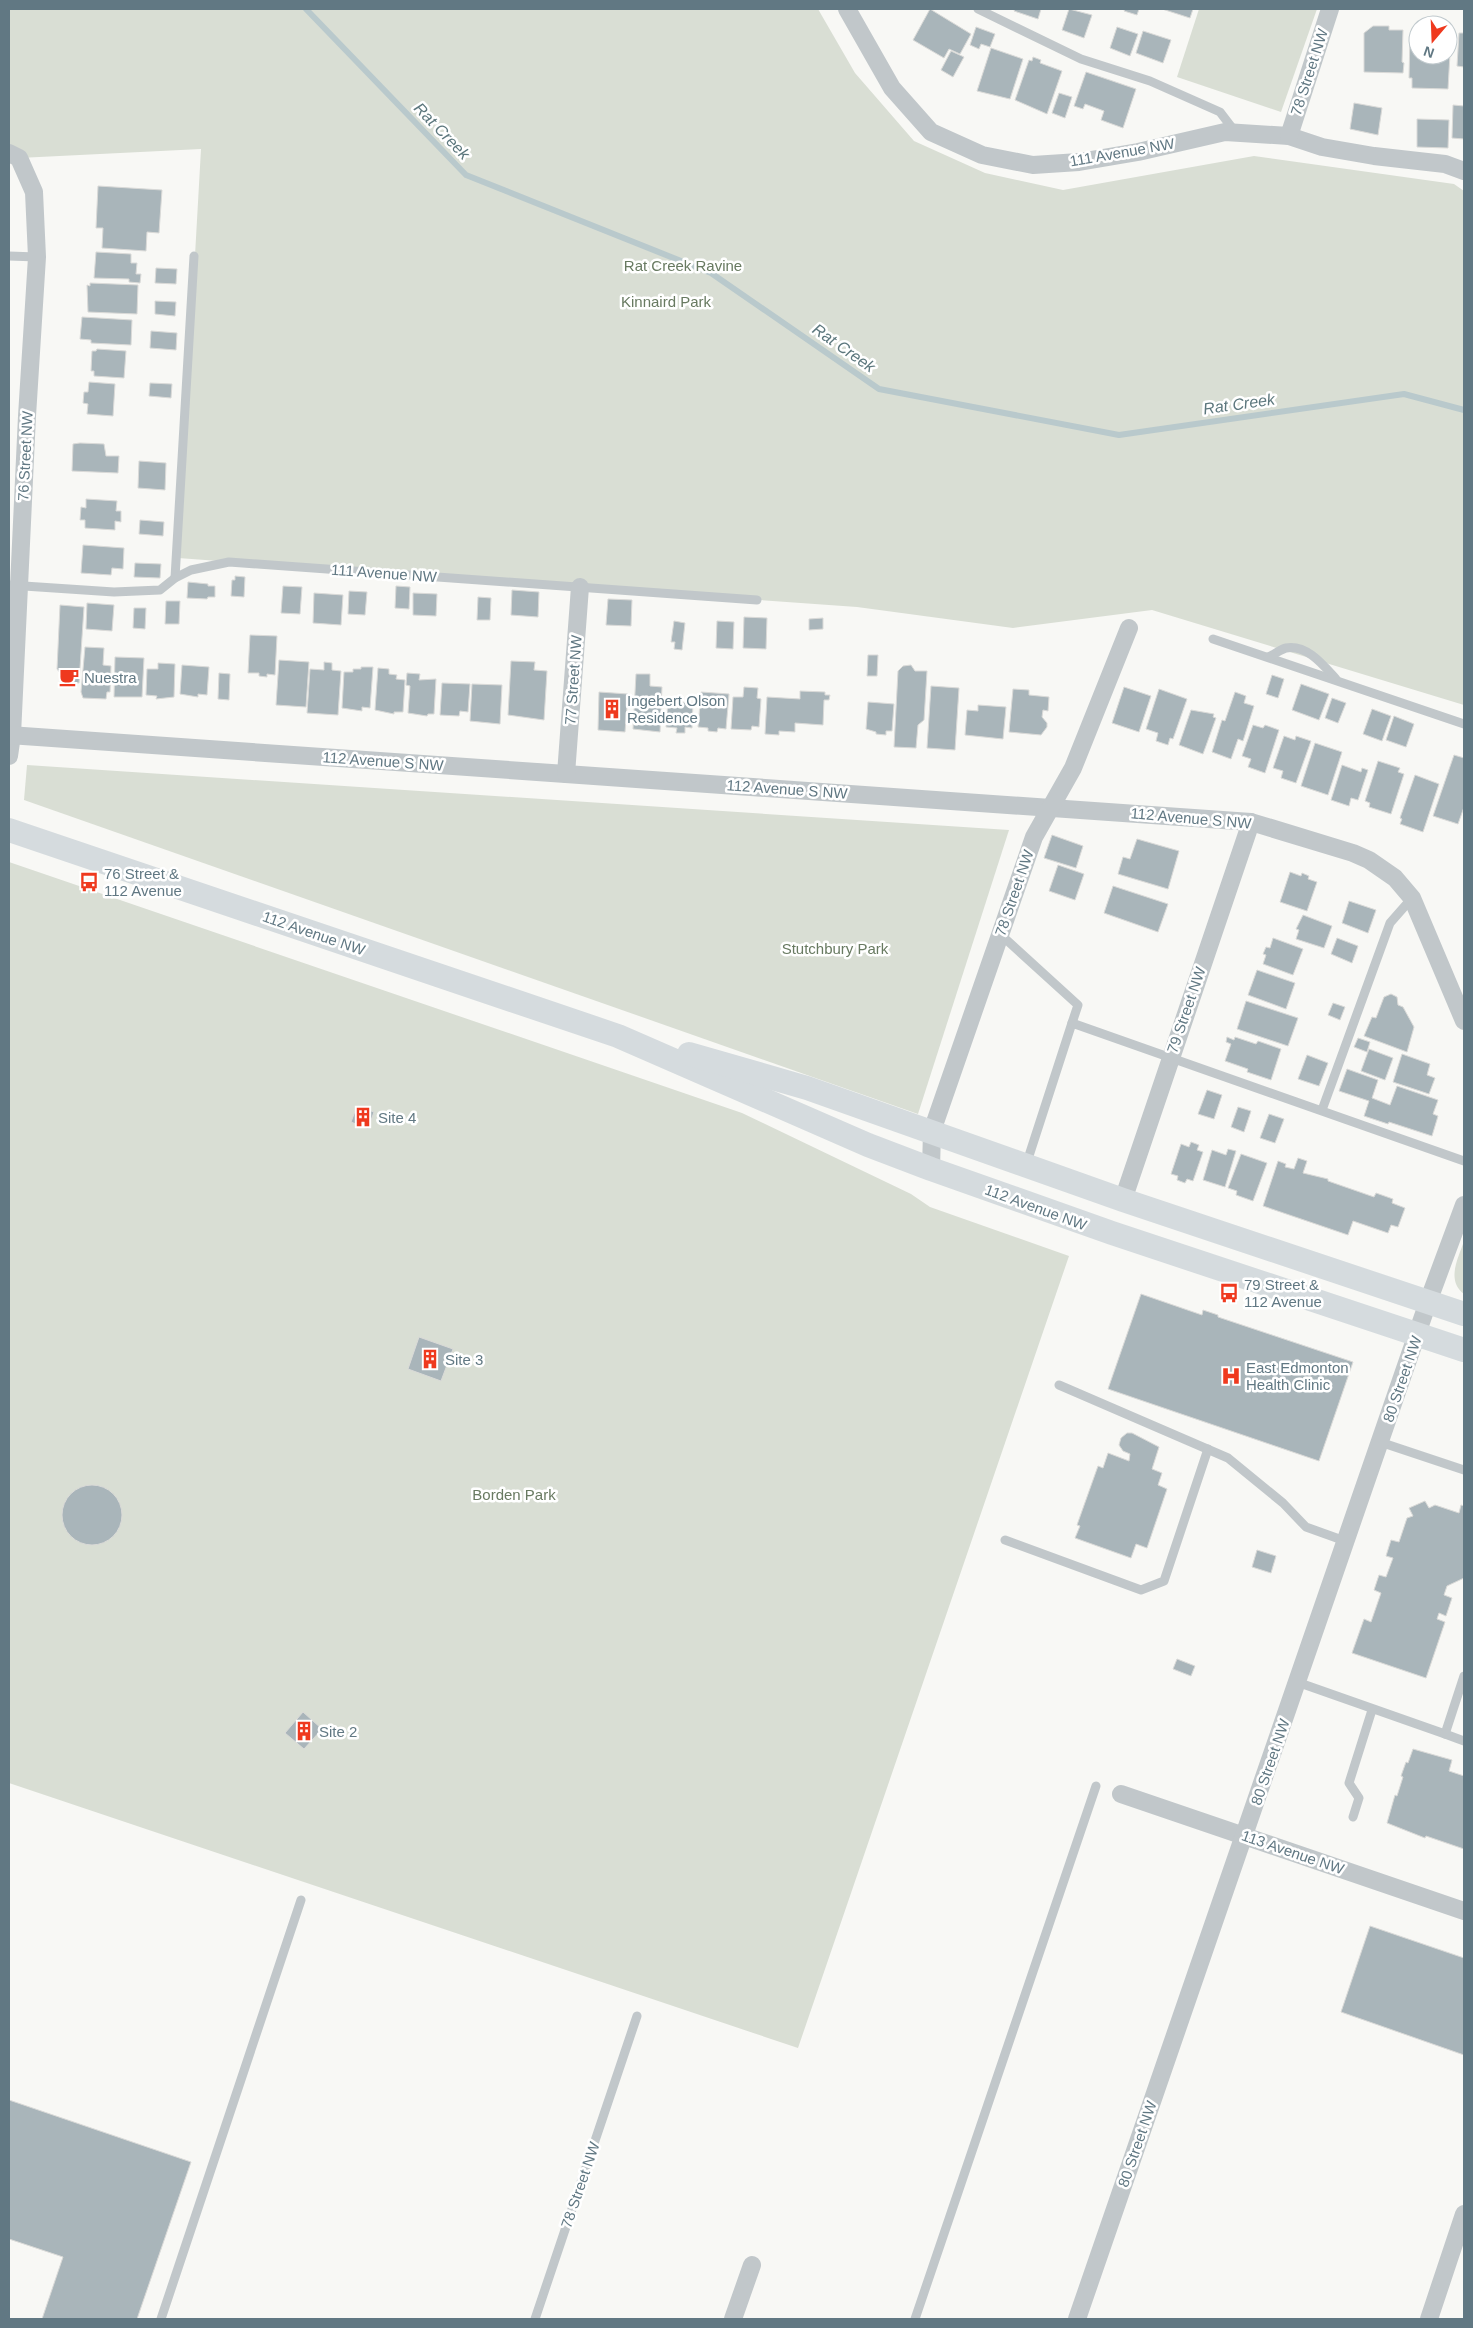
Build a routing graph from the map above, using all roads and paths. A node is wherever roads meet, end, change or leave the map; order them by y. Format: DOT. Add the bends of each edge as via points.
graph roads {
  1 [pos="847,9"];
  2 [pos="978,9"];
  3 [pos="1330,9"];
  4 [pos="1237,133"];
  5 [pos="1289,136"];
  6 [pos="14,156"];
  7 [pos="1464,171"];
  8 [pos="9,256"];
  9 [pos="194,256"];
  10 [pos="37,257"];
  11 [pos="175,578"];
  12 [pos="14,585"];
  13 [pos="580,587"];
  14 [pos="757,600"];
  15 [pos="1129,628"];
  16 [pos="1213,639"];
  17 [pos="1268,657"];
  18 [pos="1338,681"];
  19 [pos="1464,724"];
  20 [pos="10,735"];
  21 [pos="9,756"];
  22 [pos="566,774"];
  23 [pos="1052,808"];
  24 [pos="1251,822"];
  25 [pos="9,830"];
  26 [pos="1412,898"];
  27 [pos="1000,934"];
  28 [pos="1464,1021"];
  29 [pos="1072,1023"];
  30 [pos="618,1036"];
  31 [pos="1170,1058"];
  32 [pos="1322,1110"];
  33 [pos="932,1131"];
  34 [pos="1464,1161"];
  35 [pos="1026,1165"];
  36 [pos="931,1169"];
  37 [pos="1123,1200"];
  38 [pos="1464,1205"];
  39 [pos="1428,1302"];
  40 [pos="1464,1314"];
  41 [pos="1417,1334"];
  42 [pos="1464,1350"];
  43 [pos="1059,1384"];
  44 [pos="1380,1442"];
  45 [pos="1208,1449"];
  46 [pos="1464,1470"];
  47 [pos="1004,1540"];
  48 [pos="1346,1541"];
  49 [pos="1464,1676"];
  50 [pos="1297,1682"];
  51 [pos="1372,1710"];
  52 [pos="1445,1734"];
  53 [pos="1464,1741"];
  54 [pos="1096,1786"];
  55 [pos="1121,1794"];
  56 [pos="1353,1817"];
  57 [pos="1244,1835"];
  58 [pos="301,1900"];
  59 [pos="1464,1911"];
  60 [pos="637,2016"];
  61 [pos="1464,2214"];
  62 [pos="752,2266"];
  63 [pos="161,2319"];
  64 [pos="535,2319"];
  65 [pos="733,2319"];
  66 [pos="915,2319"];
  67 [pos="1077,2319"];
  68 [pos="1429,2319"];
  1 -- 4 [label="street, 111 Avenue NW" via="892,88 931,132 982,155 1033,165 1079,162 1225,132"];
  2 -- 4 [label="lane" via="1081,59 1150,81 1220,112"];
  3 -- 5 [label="street, 78 Street NW"];
  4 -- 5 [label="street, 111 Avenue NW"];
  5 -- 7 [label="street, 111 Avenue NW" via="1322,147 1444,164"];
  6 -- 10 [label="street, 76 Street NW" via="34,192"];
  8 -- 10 [label="lane"];
  9 -- 11 [label="lane"];
  10 -- 12 [label="street, 76 Street NW"];
  11 -- 12 [label="lane, 111 Avenue NW" via="160,590 114,592"];
  11 -- 13 [label="lane, 111 Avenue NW" via="191,570 229,562"];
  12 -- 20 [label="street, 76 Street NW"];
  13 -- 14 [label="lane, 111 Avenue NW"];
  13 -- 22 [label="street, 77 Street NW"];
  15 -- 23 [label="street, 78 Street NW" via="1073,768"];
  16 -- 17 [label="lane"];
  17 -- 18 [label="lane"];
  17 -- 18 [label="lane" via="1287,648 1302,651 1315,658"];
  18 -- 19 [label="lane"];
  20 -- 21 [label="street, 76 Street NW"];
  20 -- 22 [label="street, 112 Avenue S NW"];
  22 -- 23 [label="street, 112 Avenue S NW"];
  23 -- 24 [label="street, 112 Avenue S NW"];
  23 -- 27 [label="street, 78 Street NW" via="1034,837"];
  24 -- 26 [label="street, 112 Avenue S NW" via="1369,860 1395,878"];
  24 -- 31 [label="street, 79 Street NW"];
  25 -- 30 [label="main road, 112 Avenue NW"];
  26 -- 28 [label="street, 112 Avenue S NW"];
  26 -- 32 [label="lane" via="1390,924"];
  27 -- 29 [label="lane" via="1078,1005"];
  27 -- 33 [label="street, 78 Street NW"];
  29 -- 31 [label="lane"];
  29 -- 35 [label="lane"];
  30 -- 33 [label="main road, 112 Avenue NW" via="779,1080"];
  30 -- 36 [label="main road, 112 Avenue NW" via="868,1145"];
  31 -- 32 [label="lane"];
  31 -- 37 [label="street, 79 Street NW"];
  32 -- 34 [label="lane"];
  33 -- 35 [label="main road, 112 Avenue NW"];
  33 -- 36 [label="street, 78 Street NW"];
  35 -- 37 [label="main road, 112 Avenue NW"];
  36 -- 41 [label="main road, 112 Avenue NW" via="1112,1234"];
  37 -- 39 [label="main road, 112 Avenue NW"];
  38 -- 39 [label="street, 80 Street NW"];
  39 -- 40 [label="main road, 112 Avenue NW"];
  39 -- 41 [label="street, 80 Street NW"];
  41 -- 42 [label="main road, 112 Avenue NW"];
  41 -- 44 [label="street, 80 Street NW"];
  43 -- 45 [label="lane"];
  44 -- 46 [label="lane"];
  44 -- 48 [label="street, 80 Street NW"];
  45 -- 47 [label="lane" via="1164,1581 1141,1590"];
  45 -- 48 [label="lane" via="1228,1458 1283,1503 1306,1527"];
  48 -- 50 [label="street, 80 Street NW"];
  49 -- 52 [label="lane"];
  50 -- 51 [label="lane"];
  50 -- 57 [label="street, 80 Street NW"];
  51 -- 52 [label="lane"];
  51 -- 56 [label="lane" via="1349,1783 1359,1798"];
  52 -- 53 [label="lane"];
  54 -- 66 [label="lane"];
  55 -- 57 [label="street, 113 Avenue NW"];
  57 -- 59 [label="street, 113 Avenue NW"];
  57 -- 67 [label="street, 80 Street NW"];
  58 -- 63 [label="lane"];
  60 -- 64 [label="lane, 78 Street NW"];
  61 -- 68 [label="street"];
  62 -- 65 [label="street"];
}
